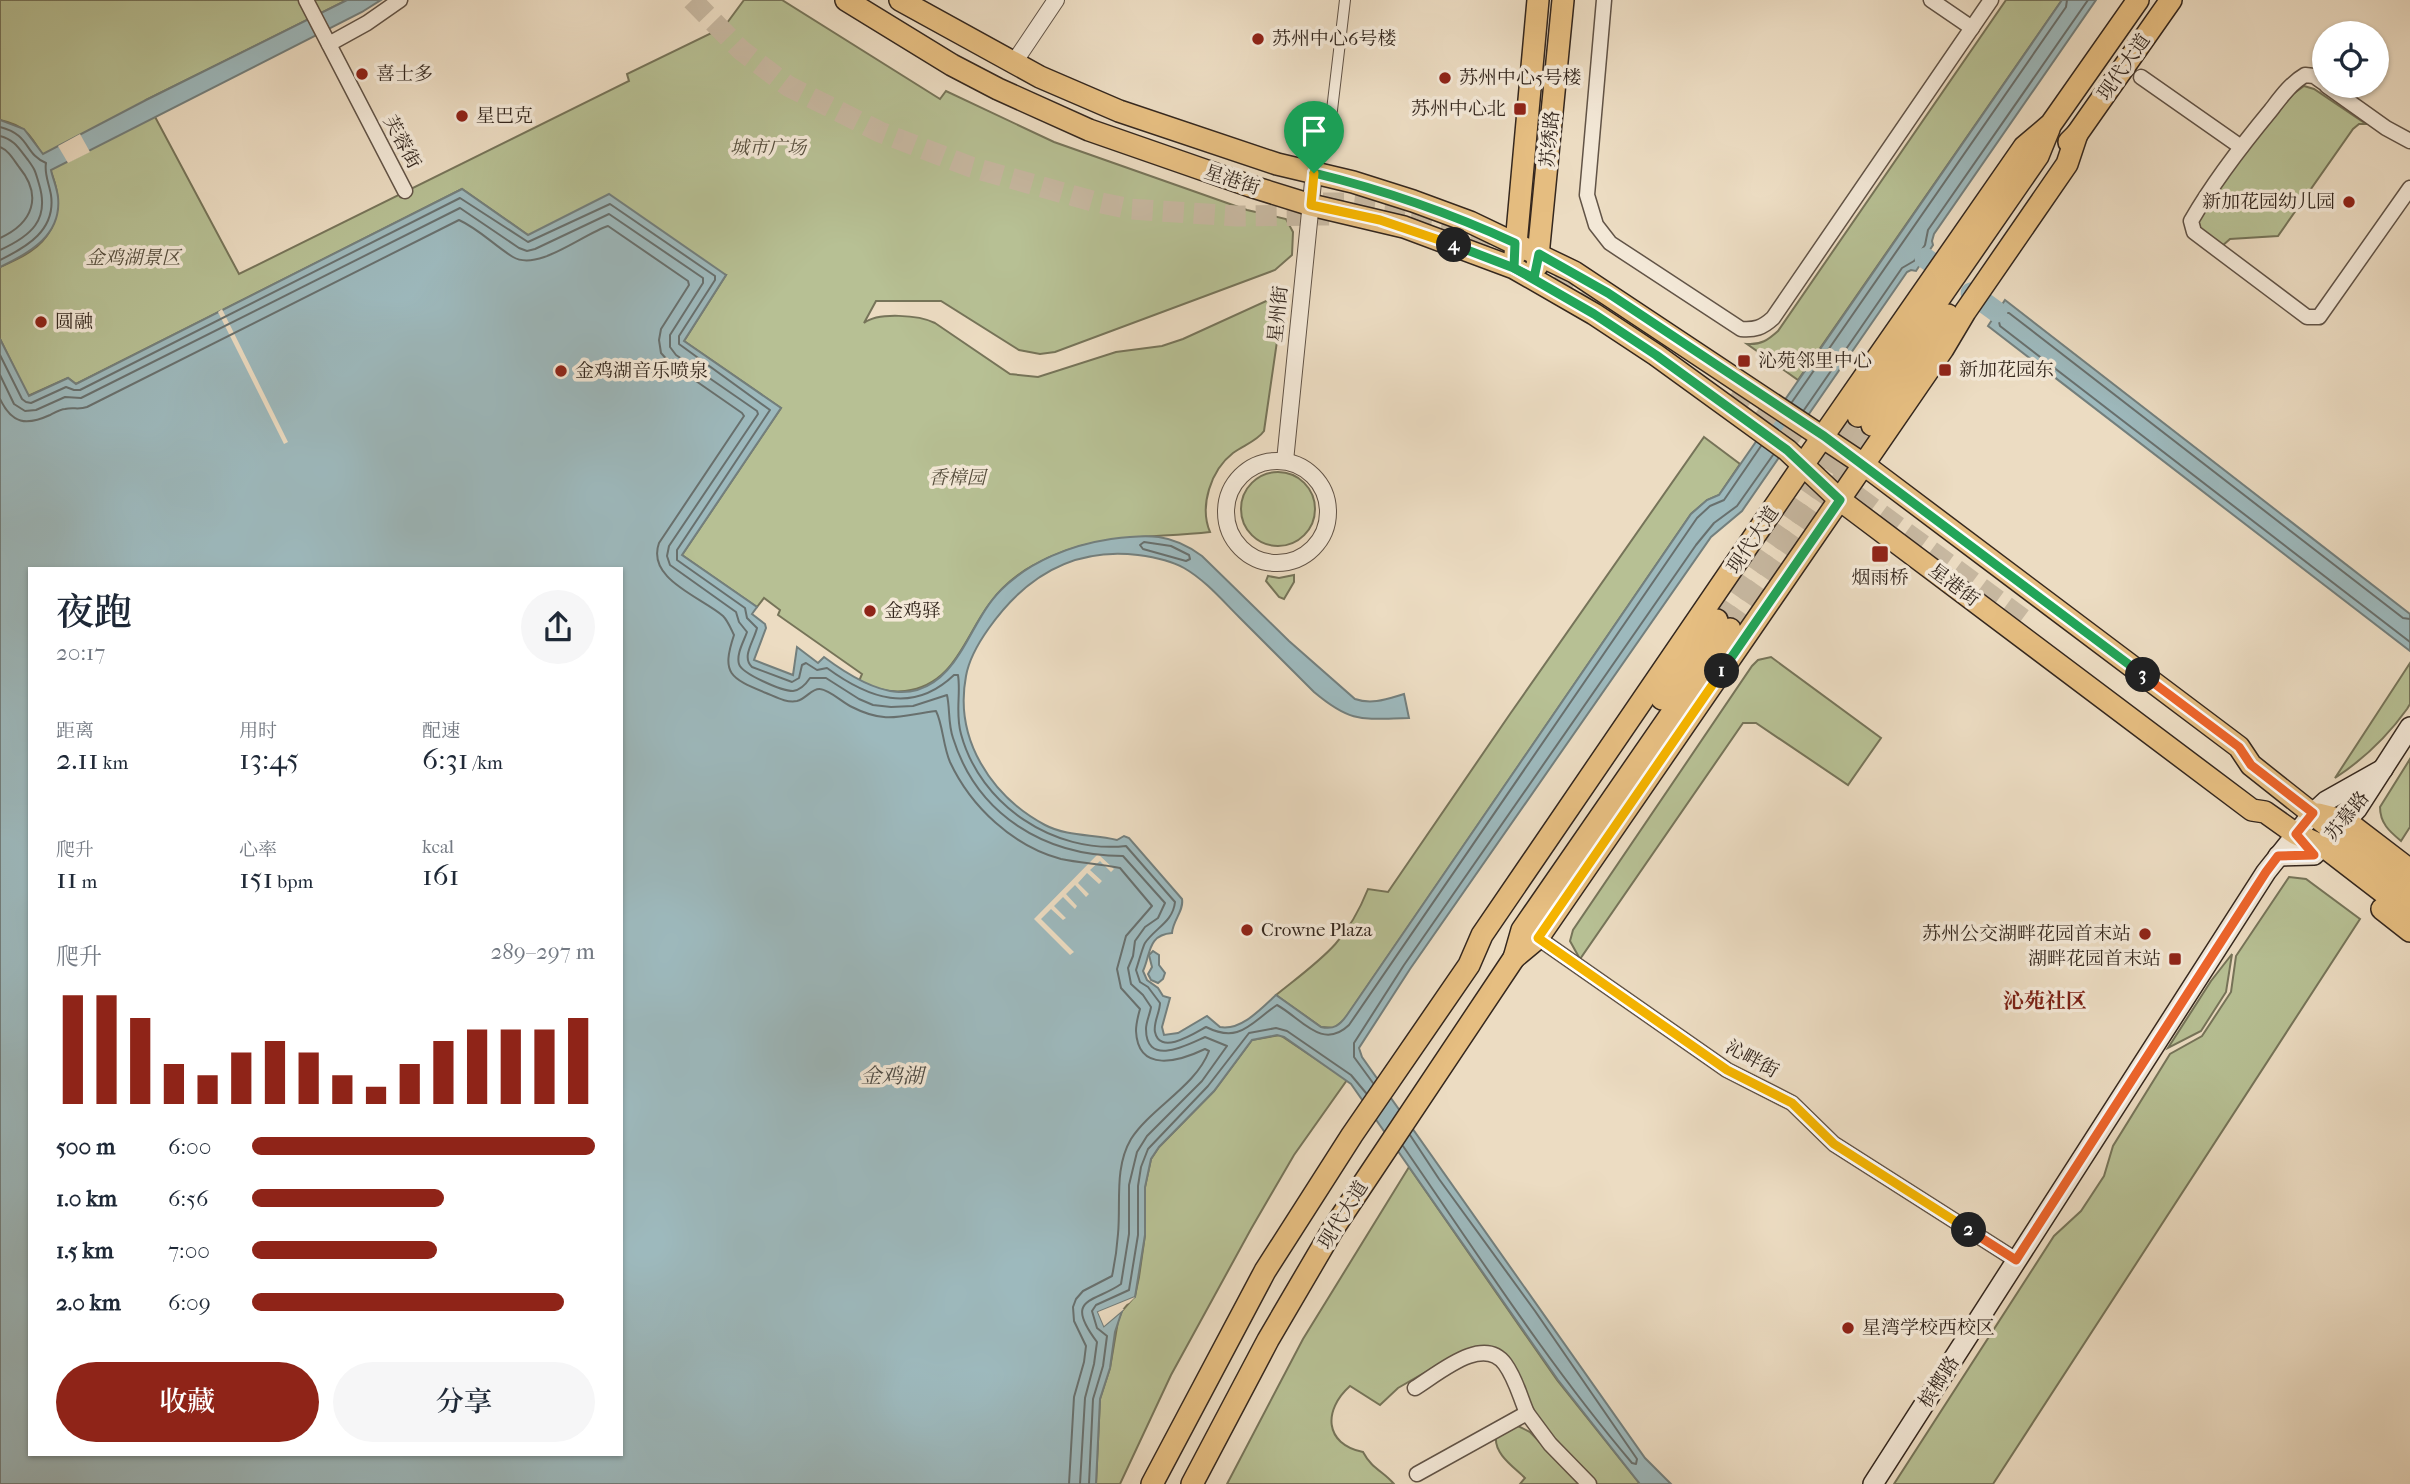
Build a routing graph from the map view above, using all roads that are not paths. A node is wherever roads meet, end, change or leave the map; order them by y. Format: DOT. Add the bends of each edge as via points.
graph roads {
  1 [pos="400,0"];
  2 [pos="846,0"];
  3 [pos="900,0"];
  4 [pos="1056,0"];
  5 [pos="1345,0"];
  6 [pos="1538,0"];
  7 [pos="1563,0"];
  8 [pos="1604,0"];
  9 [pos="1931,0"];
  10 [pos="1992,0"];
  11 [pos="2138,0"];
  12 [pos="2171,0"];
  13 [pos="310,6"];
  14 [pos="1972,28"];
  15 [pos="327,41"];
  16 [pos="1013,64"];
  17 [pos="2312,76"];
  18 [pos="2141,77"];
  19 [pos="2344,98"];
  20 [pos="2051,124"];
  21 [pos="2077,134"];
  22 [pos="2410,141"];
  23 [pos="2241,147"];
  24 [pos="1314,173"];
  25 [pos="2410,188"];
  26 [pos="405,191"];
  27 [pos="1311,205"];
  28 [pos="1515,243"];
  29 [pos="1539,254"];
  30 [pos="1514,268"];
  31 [pos="1534,278"];
  32 [pos="1824,436"];
  33 [pos="1285,461"];
  34 [pos="1863,464"];
  35 [pos="1803,465"];
  36 [pos="1840,500"];
  37 [pos="2410,727"];
  38 [pos="2251,765"];
  39 [pos="2383,769"];
  40 [pos="2265,812"];
  41 [pos="2313,813"];
  42 [pos="2296,834"];
  43 [pos="2330,839"];
  44 [pos="2278,856"];
  45 [pos="2410,870"];
  46 [pos="2410,891"];
  47 [pos="2410,913"];
  48 [pos="2410,931"];
  49 [pos="1538,938"];
  50 [pos="1514,958"];
  51 [pos="1469,965"];
  52 [pos="2016,1260"];
  53 [pos="1415,1388"];
  54 [pos="1527,1413"];
  55 [pos="1417,1474"];
  56 [pos="1152,1484"];
  57 [pos="1192,1484"];
  58 [pos="1589,1484"];
  59 [pos="1873,1484"];
  1 -- 15 [label="street" via="367,23"];
  2 -- 27 [label="main road, 星港街" via="952,65 1060,118"];
  3 -- 16 [label="main road, 星港街"];
  4 -- 16 [label="street"];
  5 -- 24 [label="street" via="1332,110"];
  6 -- 28 [label="main road, 苏绣路"];
  7 -- 29 [label="main road, 苏绣路"];
  8 -- 14 [label="street" via="1587,195 1593,217 1610,243 1741,328 1752,330 1763,328 1773,318"];
  9 -- 14 [label="street"];
  10 -- 14 [label="street"];
  11 -- 20 [label="main road, 现代大道"];
  12 -- 21 [label="main road, 现代大道"];
  13 -- 15 [label="street, 芙蓉街"];
  15 -- 26 [label="street, 芙蓉街"];
  16 -- 24 [label="main road, 星港街" via="1127,114"];
  17 -- 23 [label="street" via="2300,78"];
  18 -- 23 [label="street"];
  19 -- 22 [label="street"];
  20 -- 21 [label="main road, 现代大道" via="2038,156 1865,421 2056,155"];
  20 -- 32 [label="main road, 现代大道" via="2024,147"];
  21 -- 34 [label="main road, 现代大道" via="2067,164"];
  23 -- 25 [label="street" via="2191,227 2306,317 2319,317"];
  24 -- 27 [label="street, 星州街"];
  24 -- 28 [label="main road, 星港街" via="1413,201"];
  27 -- 30 [label="main road, 星港街" via="1404,227"];
  27 -- 33 [label="street, 星州街"];
  28 -- 29 [label="main road, 星港街"];
  28 -- 30 [label="main road, 苏绣路"];
  29 -- 31 [label="main road, 苏绣路"];
  29 -- 32 [label="main road, 星港街" via="1608,293"];
  30 -- 31 [label="main road, 星港街"];
  31 -- 35 [label="main road, 星港街" via="1639,343"];
  32 -- 34 [label="main road, 星港街"];
  32 -- 35 [label="main road, 现代大道"];
  33 -- 33 [label="street" via="1250,469 1228,497 1226,512 1234,540 1266,562 1292,561 1313,548 1329,514 1317,479 1303,467"];
  34 -- 36 [label="main road, 现代大道"];
  34 -- 38 [label="main road, 星港街" via="2239,747"];
  35 -- 36 [label="main road, 星港街"];
  35 -- 51 [label="main road, 现代大道" via="1482,935"];
  36 -- 40 [label="main road, 星港街" via="2252,810"];
  36 -- 49 [label="main road, 现代大道"];
  37 -- 39 [label="main road, 苏慕路"];
  38 -- 40 [label="main road, 星港街" via="2232,758 2028,613 2259,801"];
  38 -- 41 [label="main road, 星港街"];
  39 -- 41 [label="main road, 苏慕路"];
  39 -- 43 [label="main road, 苏慕路"];
  40 -- 42 [label="main road, 星港街"];
  41 -- 42 [label="main road, 苏慕路"];
  41 -- 43 [label="main road"];
  42 -- 43 [label="main road, 星港街"];
  42 -- 44 [label="main road, 苏慕路"];
  43 -- 44 [label="main road, 苏慕路"];
  43 -- 45 [label="main road"];
  43 -- 46 [label="main road"];
  43 -- 47 [label="main road"];
  43 -- 48 [label="main road"];
  44 -- 52 [label="main road, 槟榔路"];
  49 -- 50 [label="main road, 现代大道"];
  49 -- 52 [label="street, 沁畔街" via="1727,1070 1792,1103 1834,1144"];
  50 -- 51 [label="main road, 现代大道" via="1521,930 1723,625 1493,943"];
  50 -- 57 [label="main road, 现代大道" via="1297,1289"];
  51 -- 56 [label="main road, 现代大道" via="1265,1271"];
  52 -- 59 [label="main road, 槟榔路"];
  53 -- 54 [label="street" via="1464,1358 1485,1351 1506,1365"];
  54 -- 55 [label="street"];
  54 -- 58 [label="street"];
}
